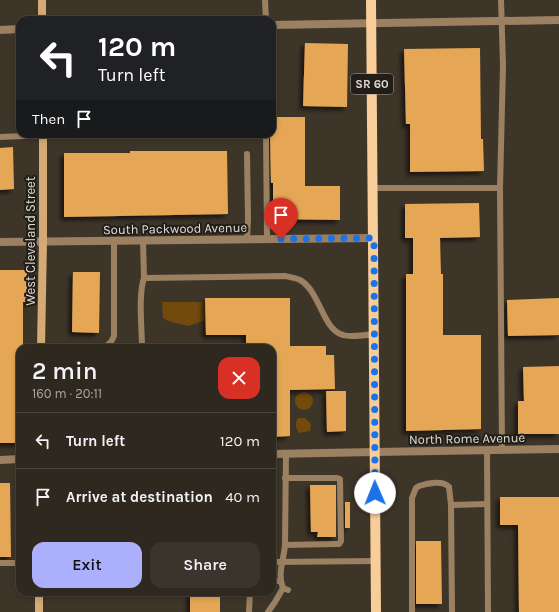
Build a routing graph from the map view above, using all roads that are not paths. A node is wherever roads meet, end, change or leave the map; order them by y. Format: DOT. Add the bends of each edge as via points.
graph roads {
  1 [pos="42,0"];
  2 [pos="266,0"];
  3 [pos="371,0"];
  4 [pos="501,0"];
  5 [pos="42,16"];
  6 [pos="266,16"];
  7 [pos="559,20"];
  8 [pos="501,21"];
  9 [pos="372,23"];
  10 [pos="276,26"];
  11 [pos="16,29"];
  12 [pos="0,30"];
  13 [pos="16,136"];
  14 [pos="0,137"];
  15 [pos="43,138"];
  16 [pos="266,138"];
  17 [pos="247,154"];
  18 [pos="373,188"];
  19 [pos="500,188"];
  20 [pos="374,238"];
  21 [pos="267,239"];
  22 [pos="143,240"];
  23 [pos="247,240"];
  24 [pos="43,241"];
  25 [pos="114,241"];
  26 [pos="0,242"];
  27 [pos="144,278"];
  28 [pos="374,334"];
  29 [pos="41,344"];
  30 [pos="109,344"];
  31 [pos="142,344"];
  32 [pos="559,449"];
  33 [pos="487,450"];
  34 [pos="502,450"];
  35 [pos="375,452"];
  36 [pos="276,454"];
  37 [pos="286,454"];
  38 [pos="16,459"];
  39 [pos="0,460"];
  40 [pos="285,478"];
  41 [pos="487,504"];
  42 [pos="451,505"];
  43 [pos="285,545"];
  44 [pos="376,561"];
  45 [pos="276,562"];
  46 [pos="281,562"];
  47 [pos="16,563"];
  48 [pos="0,564"];
  49 [pos="276,583"];
  50 [pos="284,586"];
  51 [pos="39,596"];
  52 [pos="250,596"];
  53 [pos="39,612"];
  54 [pos="249,612"];
  55 [pos="268,612"];
  56 [pos="376,612"];
  57 [pos="412,612"];
  58 [pos="452,612"];
  59 [pos="488,612"];
  1 -- 5 [label="main road"];
  2 -- 6 [label="lane"];
  3 -- 9 [label="main road, SR 60"];
  4 -- 8 [label="lane"];
  7 -- 8 [label="street"];
  8 -- 9 [label="street"];
  8 -- 19 [label="lane" via="503,65"];
  9 -- 10 [label="street"];
  9 -- 18 [label="main road, SR 60"];
  11 -- 12 [label="street"];
  13 -- 14 [label="lane"];
  15 -- 24 [label="main road, West Cleveland Street"];
  16 -- 21 [label="lane"];
  17 -- 23 [label="lane"];
  18 -- 19 [label="lane"];
  18 -- 20 [label="main road, SR 60"];
  19 -- 34 [label="lane"];
  20 -- 21 [label="street, South Packwood Avenue"];
  20 -- 28 [label="main road, SR 60"];
  21 -- 23 [label="street, South Packwood Avenue"];
  22 -- 23 [label="street, South Packwood Avenue"];
  22 -- 25 [label="street, South Packwood Avenue"];
  22 -- 27 [label="lane"];
  24 -- 25 [label="street, South Packwood Avenue"];
  24 -- 26 [label="street, South Packwood Avenue"];
  24 -- 29 [label="main road, West Cleveland Street"];
  25 -- 30 [label="lane" via="114,336"];
  27 -- 28 [label="lane" via="285,276 300,280 311,290 325,317 333,328 343,335"];
  27 -- 31 [label="lane" via="141,294"];
  28 -- 35 [label="main road, SR 60"];
  32 -- 34 [label="street, North Rome Avenue"];
  33 -- 34 [label="street, North Rome Avenue"];
  33 -- 35 [label="street, North Rome Avenue"];
  33 -- 41 [label="lane"];
  35 -- 37 [label="street, North Rome Avenue"];
  35 -- 44 [label="main road, SR 60"];
  36 -- 37 [label="street, North Rome Avenue"];
  37 -- 40 [label="lane"];
  38 -- 39 [label="street"];
  40 -- 43 [label="lane"];
  40 -- 43 [label="lane" via="340,479 341,541 339,544"];
  41 -- 42 [label="lane"];
  41 -- 59 [label="lane"];
  42 -- 57 [label="lane" via="449,487 445,484 424,484 414,492 411,504"];
  42 -- 58 [label="lane"];
  43 -- 46 [label="lane"];
  44 -- 46 [label="lane"];
  44 -- 56 [label="main road, SR 60"];
  45 -- 46 [label="lane"];
  46 -- 50 [label="lane"];
  47 -- 48 [label="lane"];
  49 -- 50 [label="lane"];
  50 -- 55 [label="lane"];
  51 -- 53 [label="main road"];
  52 -- 54 [label="lane"];
}
